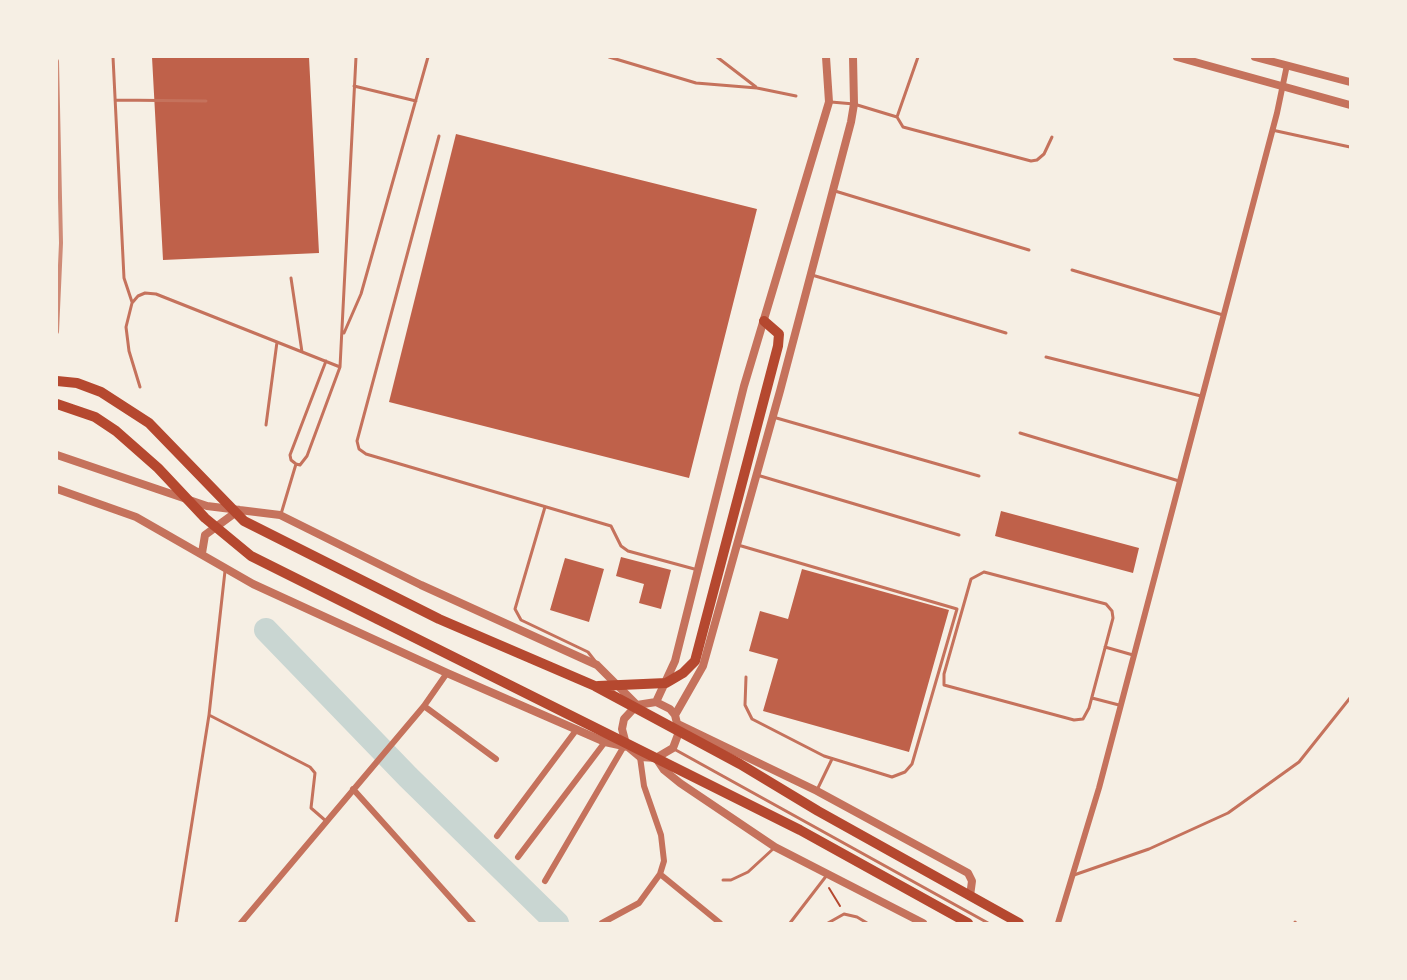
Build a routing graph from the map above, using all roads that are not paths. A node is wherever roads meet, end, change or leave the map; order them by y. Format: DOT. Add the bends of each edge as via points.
graph roads {
  1 [pos="113,57"];
  2 [pos="356,57"];
  3 [pos="428,57"];
  4 [pos="609,57"];
  5 [pos="717,57"];
  6 [pos="826,57"];
  7 [pos="853,57"];
  8 [pos="918,57"];
  9 [pos="1177,57"];
  10 [pos="1255,57"];
  11 [pos="616,58"];
  12 [pos="1288,61"];
  13 [pos="1350,82"];
  14 [pos="1282,85"];
  15 [pos="354,86"];
  16 [pos="757,88"];
  17 [pos="796,96"];
  18 [pos="116,100"];
  19 [pos="206,101"];
  20 [pos="416,101"];
  21 [pos="829,102"];
  22 [pos="854,104"];
  23 [pos="1350,105"];
  24 [pos="897,117"];
  25 [pos="1272,130"];
  26 [pos="439,136"];
  27 [pos="1052,137"];
  28 [pos="1350,147"];
  29 [pos="832,190"];
  30 [pos="1029,250"];
  31 [pos="1072,270"];
  32 [pos="810,275"];
  33 [pos="291,278"];
  34 [pos="132,303"];
  35 [pos="1223,315"];
  36 [pos="764,321"];
  37 [pos="1006,333"];
  38 [pos="343,336"];
  39 [pos="277,342"];
  40 [pos="302,352"];
  41 [pos="1046,357"];
  42 [pos="326,361"];
  43 [pos="340,366"];
  44 [pos="57,381"];
  45 [pos="140,387"];
  46 [pos="1202,396"];
  47 [pos="57,404"];
  48 [pos="773,417"];
  49 [pos="266,425"];
  50 [pos="1020,433"];
  51 [pos="57,455"];
  52 [pos="296,464"];
  53 [pos="756,475"];
  54 [pos="979,476"];
  55 [pos="1179,481"];
  56 [pos="57,489"];
  57 [pos="545,507"];
  58 [pos="239,510"];
  59 [pos="280,515"];
  60 [pos="959,535"];
  61 [pos="737,544"];
  62 [pos="202,553"];
  63 [pos="225,566"];
  64 [pos="699,570"];
  65 [pos="1106,647"];
  66 [pos="1134,655"];
  67 [pos="597,665"];
  68 [pos="447,673"];
  69 [pos="746,677"];
  70 [pos="666,683"];
  71 [pos="594,686"];
  72 [pos="1092,698"];
  73 [pos="1350,698"];
  74 [pos="656,702"];
  75 [pos="637,705"];
  76 [pos="1120,705"];
  77 [pos="424,706"];
  78 [pos="209,715"];
  79 [pos="677,720"];
  80 [pos="577,729"];
  81 [pos="604,742"];
  82 [pos="626,746"];
  83 [pos="673,748"];
  84 [pos="640,757"];
  85 [pos="656,758"];
  86 [pos="496,759"];
  87 [pos="832,759"];
  88 [pos="353,789"];
  89 [pos="817,791"];
  90 [pos="326,821"];
  91 [pos="496,836"];
  92 [pos="775,847"];
  93 [pos="518,857"];
  94 [pos="660,874"];
  95 [pos="1072,875"];
  96 [pos="826,877"];
  97 [pos="723,880"];
  98 [pos="546,881"];
  99 [pos="970,896"];
  100 [pos="961,921"];
  101 [pos="176,923"];
  102 [pos="241,923"];
  103 [pos="473,923"];
  104 [pos="602,923"];
  105 [pos="720,923"];
  106 [pos="790,923"];
  107 [pos="828,923"];
  108 [pos="867,923"];
  109 [pos="923,923"];
  110 [pos="988,923"];
  111 [pos="1019,923"];
  112 [pos="1058,923"];
  1 -- 18 [label="lane"];
  2 -- 15 [label="lane"];
  3 -- 20 [label="lane"];
  4 -- 11 [label="lane"];
  5 -- 16 [label="lane"];
  6 -- 21 [label="street"];
  7 -- 22 [label="street"];
  8 -- 24 [label="lane"];
  9 -- 14 [label="street"];
  10 -- 12 [label="street"];
  11 -- 16 [label="lane" via="696,83"];
  12 -- 13 [label="street"];
  12 -- 14 [label="street"];
  14 -- 23 [label="street"];
  14 -- 25 [label="street"];
  15 -- 20 [label="lane"];
  15 -- 38 [label="lane"];
  16 -- 17 [label="lane"];
  18 -- 19 [label="lane"];
  18 -- 34 [label="lane" via="124,278"];
  20 -- 38 [label="lane" via="361,294"];
  21 -- 22 [label="lane"];
  21 -- 36 [label="street"];
  22 -- 24 [label="lane"];
  22 -- 29 [label="street"];
  24 -- 27 [label="lane" via="909,130 1031,161 1044,154"];
  25 -- 28 [label="lane"];
  25 -- 35 [label="street"];
  26 -- 57 [label="lane" via="357,441 359,449"];
  29 -- 30 [label="lane"];
  29 -- 32 [label="street"];
  31 -- 35 [label="lane"];
  32 -- 37 [label="lane"];
  32 -- 48 [label="street"];
  33 -- 40 [label="lane"];
  34 -- 39 [label="lane" via="145,293 156,294"];
  34 -- 45 [label="lane" via="126,327"];
  35 -- 46 [label="street"];
  36 -- 64 [label="street"];
  36 -- 70 [label="highway" via="779,334 778,346 694,661"];
  38 -- 43 [label="lane"];
  39 -- 40 [label="lane"];
  39 -- 49 [label="lane"];
  40 -- 42 [label="lane"];
  41 -- 46 [label="lane"];
  42 -- 43 [label="lane"];
  42 -- 52 [label="lane" via="290,455"];
  43 -- 52 [label="lane" via="308,456 300,465"];
  44 -- 71 [label="highway" via="101,392 148,423 244,521 439,619"];
  46 -- 55 [label="street"];
  47 -- 100 [label="highway" via="95,417 116,431 205,518 251,556 800,830"];
  48 -- 53 [label="street"];
  48 -- 54 [label="lane"];
  50 -- 55 [label="lane"];
  51 -- 58 [label="street" via="207,506"];
  52 -- 59 [label="lane"];
  53 -- 60 [label="lane"];
  53 -- 61 [label="street"];
  55 -- 66 [label="street"];
  56 -- 62 [label="street" via="136,517"];
  57 -- 64 [label="lane" via="611,526 621,546 636,554"];
  57 -- 67 [label="lane" via="515,609 521,620 588,652"];
  58 -- 59 [label="street"];
  58 -- 62 [label="street" via="205,535"];
  59 -- 67 [label="street"];
  61 -- 79 [label="street" via="703,666"];
  61 -- 87 [label="lane" via="957,609 912,764 892,777"];
  62 -- 63 [label="street"];
  63 -- 68 [label="street" via="253,584"];
  63 -- 78 [label="lane"];
  64 -- 70 [label="street"];
  65 -- 66 [label="lane"];
  65 -- 72 [label="lane"];
  65 -- 72 [label="lane" via="1113,618 1106,604 984,572 971,579 944,685 1074,720 1083,719"];
  66 -- 76 [label="street"];
  67 -- 75 [label="street"];
  68 -- 77 [label="street"];
  68 -- 80 [label="street"];
  69 -- 87 [label="lane" via="745,705 752,718"];
  70 -- 71 [label="highway"];
  70 -- 74 [label="street"];
  71 -- 99 [label="highway" via="740,764"];
  72 -- 76 [label="lane"];
  73 -- 95 [label="lane" via="1299,762 1228,813 1149,849"];
  74 -- 75 [label="street"];
  74 -- 79 [label="street" via="670,709"];
  75 -- 82 [label="street" via="624,719"];
  76 -- 95 [label="street"];
  77 -- 86 [label="street"];
  77 -- 88 [label="street"];
  78 -- 90 [label="lane" via="310,766 315,772 311,808"];
  78 -- 101 [label="lane"];
  79 -- 83 [label="street"];
  79 -- 89 [label="street"];
  80 -- 81 [label="street"];
  80 -- 91 [label="street"];
  81 -- 82 [label="street"];
  81 -- 93 [label="street"];
  82 -- 84 [label="street"];
  82 -- 98 [label="street"];
  83 -- 85 [label="street"];
  83 -- 110 [label="lane"];
  84 -- 85 [label="street"];
  84 -- 94 [label="street" via="644,786 665,854"];
  85 -- 92 [label="street" via="680,783"];
  87 -- 89 [label="lane"];
  88 -- 90 [label="street"];
  88 -- 103 [label="street"];
  89 -- 99 [label="street" via="969,873"];
  90 -- 102 [label="street"];
  92 -- 96 [label="street"];
  92 -- 97 [label="lane" via="748,872"];
  94 -- 104 [label="street" via="639,903"];
  94 -- 105 [label="street"];
  95 -- 112 [label="street"];
  96 -- 106 [label="lane"];
  96 -- 109 [label="street"];
  99 -- 111 [label="highway"];
  107 -- 108 [label="lane" via="844,914"];
}
